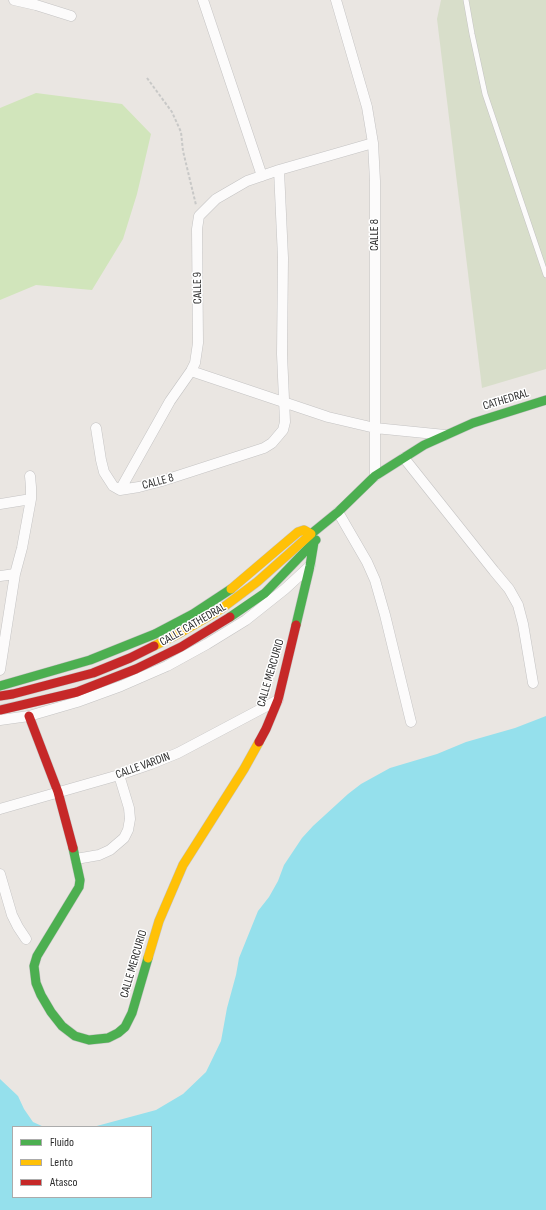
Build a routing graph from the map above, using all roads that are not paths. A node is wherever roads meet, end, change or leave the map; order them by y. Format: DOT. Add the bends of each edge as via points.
graph roads {
  1 [pos="14,0"];
  2 [pos="203,0"];
  3 [pos="336,0"];
  4 [pos="466,0"];
  5 [pos="70,16"];
  6 [pos="373,143"];
  7 [pos="279,170"];
  8 [pos="262,176"];
  9 [pos="546,275"];
  10 [pos="191,372"];
  11 [pos="546,400"];
  12 [pos="285,403"];
  13 [pos="473,423"];
  14 [pos="96,428"];
  15 [pos="375,428"];
  16 [pos="445,435"];
  17 [pos="404,458"];
  18 [pos="30,476"];
  19 [pos="375,476"];
  20 [pos="120,490"];
  21 [pos="31,498"];
  22 [pos="0,504"];
  23 [pos="338,512"];
  24 [pos="313,538"];
  25 [pos="310,566"];
  26 [pos="15,574"];
  27 [pos="0,576"];
  28 [pos="0,670"];
  29 [pos="533,683"];
  30 [pos="0,686"];
  31 [pos="0,696"];
  32 [pos="278,700"];
  33 [pos="0,710"];
  34 [pos="29,716"];
  35 [pos="0,720"];
  36 [pos="411,722"];
  37 [pos="119,775"];
  38 [pos="58,792"];
  39 [pos="0,809"];
  40 [pos="76,859"];
  41 [pos="0,874"];
  42 [pos="26,939"];
  1 -- 5 [label="street" via="36,4"];
  2 -- 8 [label="street"];
  3 -- 6 [label="street, CALLE 8" via="367,106"];
  4 -- 9 [label="lane" via="485,94"];
  6 -- 7 [label="street"];
  6 -- 15 [label="street, CALLE 8"];
  7 -- 8 [label="street"];
  7 -- 12 [label="street, CALLE 8"];
  8 -- 10 [label="street, CALLE 9" via="247,181 216,199 199,216 198,343"];
  10 -- 12 [label="street"];
  10 -- 20 [label="street, CALLE 9" via="170,400"];
  11 -- 13 [label="street, CATHEDRAL"];
  12 -- 15 [label="street"];
  12 -- 20 [label="street, CALLE 8" via="283,430 264,448 162,481"];
  13 -- 16 [label="street, CALLE CATHEDRAL"];
  14 -- 20 [label="street" via="104,472 113,486"];
  15 -- 16 [label="street"];
  15 -- 19 [label="street, CALLE 8"];
  16 -- 17 [label="street, CALLE CATHEDRAL"];
  17 -- 19 [label="street, CALLE CATHEDRAL"];
  17 -- 29 [label="street" via="494,570 518,605"];
  18 -- 21 [label="street"];
  19 -- 23 [label="street, CALLE CATHEDRAL"];
  21 -- 22 [label="street"];
  21 -- 26 [label="street"];
  23 -- 24 [label="street, CALLE CATHEDRAL"];
  23 -- 36 [label="street" via="375,580 386,615"];
  24 -- 25 [label="street, CALLE MERCURIO"];
  24 -- 30 [label="street" via="304,530 298,532 234,588 155,634 90,660"];
  24 -- 31 [label="street, CALLE CATHEDRAL" via="220,609 178,634 93,673"];
  24 -- 33 [label="street, CALLE CATHEDRAL" via="265,593 181,647 101,684"];
  25 -- 32 [label="street, CALLE MERCURIO"];
  25 -- 34 [label="street" via="246,620 167,666 85,699"];
  26 -- 27 [label="street"];
  26 -- 28 [label="street"];
  32 -- 37 [label="street, CALLE VARDIN" via="178,753"];
  32 -- 40 [label="street, CALLE MERCURIO" via="266,729 244,769 183,865 159,921 132,1013 125,1026 108,1038 89,1040 75,1036 62,1026 41,995 34,974 37,956 79,887 80,872"];
  34 -- 35 [label="street"];
  34 -- 38 [label="street, CALLE MERCURIO"];
  37 -- 38 [label="street, CALLE VARDIN"];
  37 -- 40 [label="street" via="130,819 124,838 110,850 99,855"];
  38 -- 39 [label="street, CALLE VARDIN"];
  38 -- 40 [label="street, CALLE MERCURIO"];
  41 -- 42 [label="street" via="12,915"];
}
